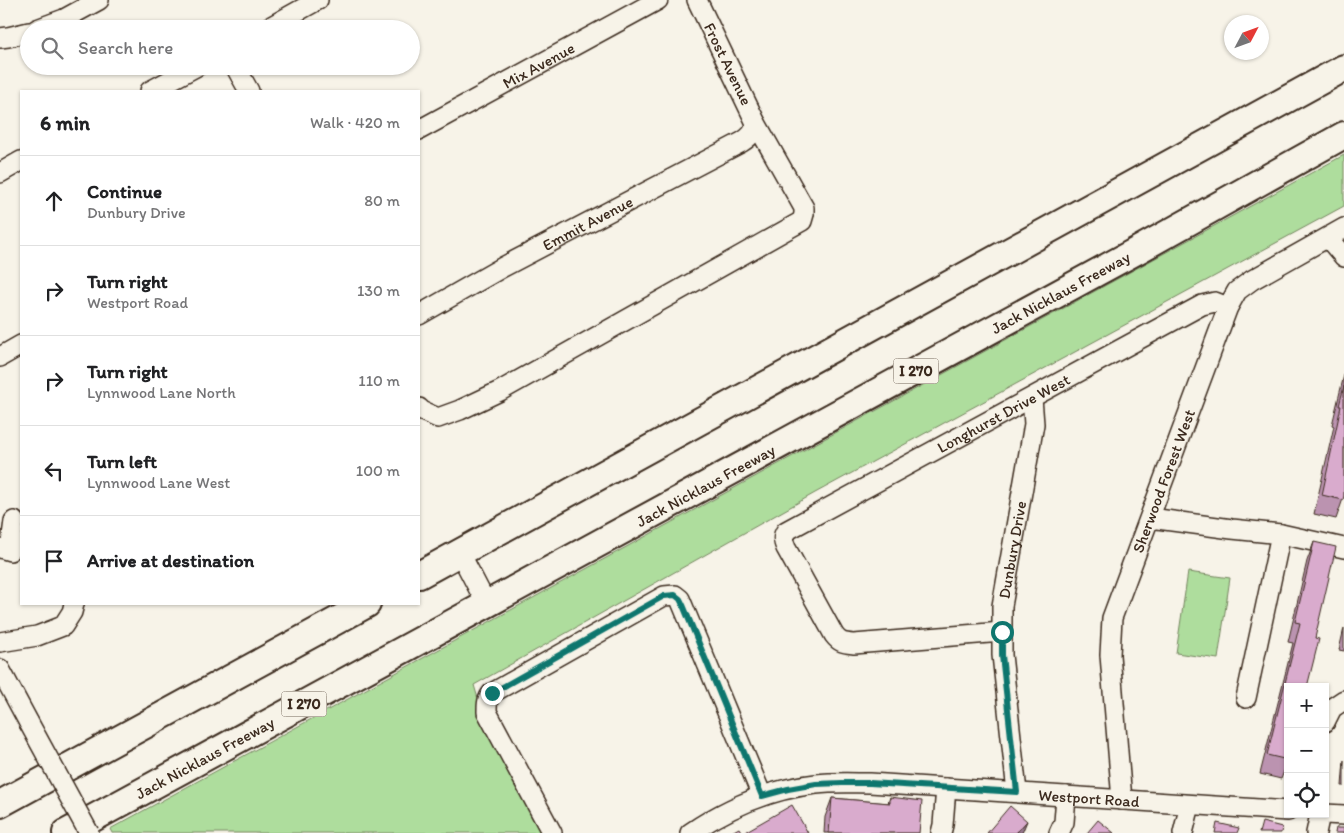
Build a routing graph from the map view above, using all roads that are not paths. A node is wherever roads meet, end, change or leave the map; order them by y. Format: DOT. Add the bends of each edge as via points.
graph roads {
  1 [pos="99,0"];
  2 [pos="318,0"];
  3 [pos="658,0"];
  4 [pos="697,0"];
  5 [pos="61,20"];
  6 [pos="282,20"];
  7 [pos="20,34"];
  8 [pos="0,38"];
  9 [pos="1344,68"];
  10 [pos="180,75"];
  11 [pos="240,75"];
  12 [pos="152,90"];
  13 [pos="248,90"];
  14 [pos="756,126"];
  15 [pos="420,129"];
  16 [pos="1344,135"];
  17 [pos="20,162"];
  18 [pos="0,173"];
  19 [pos="1336,233"];
  20 [pos="1344,257"];
  21 [pos="1228,307"];
  22 [pos="420,314"];
  23 [pos="20,346"];
  24 [pos="0,356"];
  25 [pos="1032,398"];
  26 [pos="420,409"];
  27 [pos="1150,518"];
  28 [pos="12,520"];
  29 [pos="1281,534"];
  30 [pos="1344,548"];
  31 [pos="10,552"];
  32 [pos="460,553"];
  33 [pos="420,574"];
  34 [pos="74,605"];
  35 [pos="365,605"];
  36 [pos="487,605"];
  37 [pos="1002,632"];
  38 [pos="0,642"];
  39 [pos="0,669"];
  40 [pos="1246,698"];
  41 [pos="1344,700"];
  42 [pos="1329,714"];
  43 [pos="946,788"];
  44 [pos="1017,792"];
  45 [pos="762,796"];
  46 [pos="1066,796"];
  47 [pos="1122,800"];
  48 [pos="0,804"];
  49 [pos="1190,805"];
  50 [pos="1284,811"];
  51 [pos="1329,814"];
  52 [pos="1344,815"];
  53 [pos="1319,818"];
  54 [pos="66,833"];
  55 [pos="89,833"];
  56 [pos="552,833"];
  57 [pos="690,833"];
  58 [pos="941,833"];
  59 [pos="1059,833"];
  60 [pos="1183,833"];
  61 [pos="1316,833"];
  1 -- 5 [label="street"];
  2 -- 6 [label="street"];
  3 -- 15 [label="street, Mix Avenue"];
  4 -- 14 [label="street, Frost Avenue"];
  7 -- 8 [label="street"];
  9 -- 32 [label="highway"];
  10 -- 12 [label="street"];
  11 -- 13 [label="street"];
  14 -- 22 [label="street, Emmit Avenue" via="742,142"];
  14 -- 26 [label="street, Frost Avenue" via="804,208 802,222 500,391 438,418"];
  16 -- 36 [label="highway, Jack Nicklaus Freeway / I 270"];
  17 -- 18 [label="street"];
  19 -- 20 [label="street"];
  19 -- 21 [label="street, Sherwood Forest West" via="1252,280 1238,291"];
  21 -- 25 [label="street, Longhurst Drive West" via="1215,302 1202,305"];
  21 -- 27 [label="street, Sherwood Forest West"];
  23 -- 24 [label="street"];
  25 -- 37 [label="street, Dunbury Drive" via="1034,424 1002,606"];
  25 -- 37 [label="street, Longhurst Drive West" via="786,530 783,541 834,635 843,643"];
  27 -- 29 [label="street"];
  27 -- 47 [label="street, Sherwood Forest West" via="1112,618 1110,655"];
  28 -- 31 [label="street"];
  29 -- 30 [label="street"];
  29 -- 40 [label="street"];
  32 -- 33 [label="highway"];
  32 -- 36 [label="street"];
  34 -- 38 [label="street" via="62,626 37,636"];
  35 -- 48 [label="highway"];
  36 -- 54 [label="highway, Jack Nicklaus Freeway / I 270"];
  37 -- 44 [label="street, Dunbury Drive"];
  39 -- 55 [label="street, bridge"];
  41 -- 42 [label="street"];
  43 -- 44 [label="street, Westport Road"];
  43 -- 45 [label="street, Westport Road" via="870,783 816,784"];
  43 -- 58 [label="street"];
  44 -- 46 [label="street, Westport Road"];
  45 -- 56 [label="street" via="683,605 675,595 664,596 488,698 487,712"];
  45 -- 57 [label="street, Westport Road" via="719,815"];
  46 -- 47 [label="street, Westport Road"];
  46 -- 59 [label="street" via="1064,822"];
  47 -- 49 [label="street, Westport Road"];
  49 -- 50 [label="street, Westport Road"];
  49 -- 60 [label="street"];
  51 -- 52 [label="street"];
  53 -- 61 [label="street"];
}
